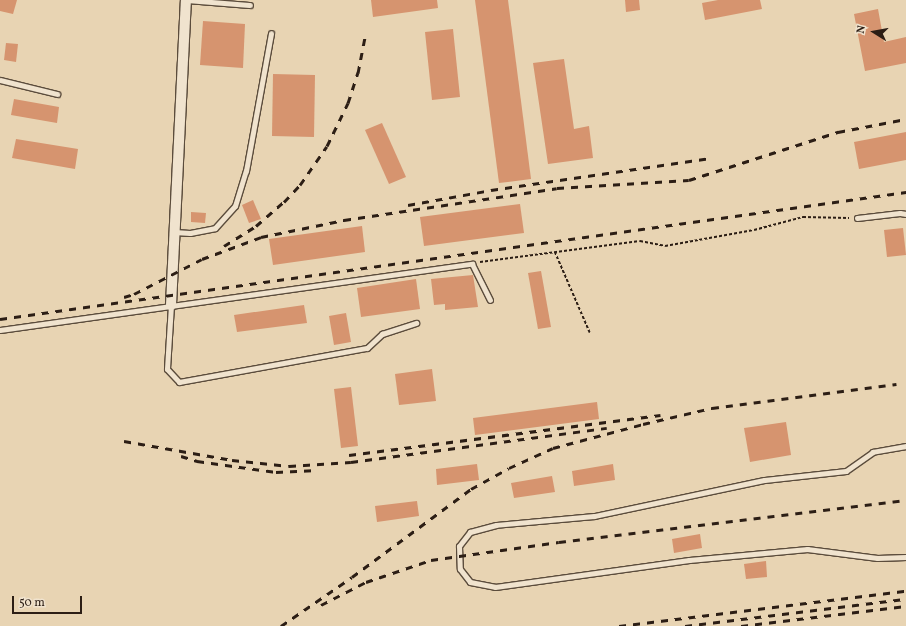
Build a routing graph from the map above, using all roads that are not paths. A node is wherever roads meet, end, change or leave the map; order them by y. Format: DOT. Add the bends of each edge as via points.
graph roads {
  1 [pos="186,0"];
  2 [pos="250,5"];
  3 [pos="271,33"];
  4 [pos="0,80"];
  5 [pos="57,94"];
  6 [pos="906,214"];
  7 [pos="857,218"];
  8 [pos="174,232"];
  9 [pos="490,300"];
  10 [pos="172,305"];
  11 [pos="416,323"];
  12 [pos="0,330"];
  13 [pos="906,446"];
  14 [pos="906,557"];
  1 -- 2 [label="lane"];
  1 -- 8 [label="street"];
  3 -- 8 [label="lane" via="246,171 235,206 215,228 190,233"];
  4 -- 5 [label="lane"];
  6 -- 7 [label="lane"];
  8 -- 10 [label="street"];
  9 -- 10 [label="lane" via="472,264"];
  10 -- 11 [label="lane" via="167,369 179,382 367,348 382,334"];
  10 -- 12 [label="lane"];
  13 -- 14 [label="lane" via="873,452 846,471 764,480 594,516 496,525 470,532 459,546 460,569 470,582 495,587 689,560 807,549 878,558"];
}
